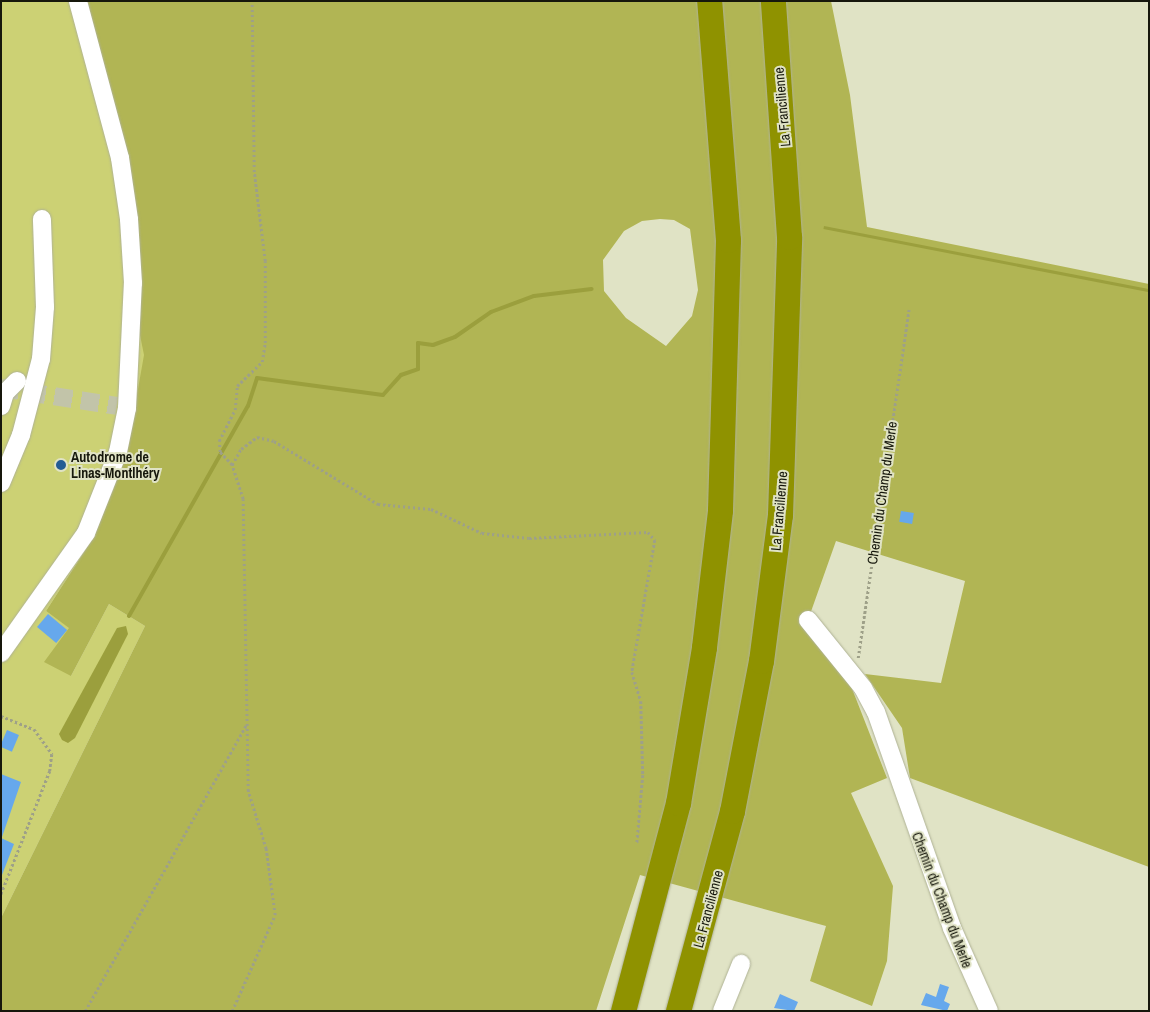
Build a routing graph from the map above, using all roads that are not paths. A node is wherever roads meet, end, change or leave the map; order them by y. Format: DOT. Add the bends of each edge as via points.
graph roads {
  1 [pos="78,1"];
  2 [pos="709,1"];
  3 [pos="773,1"];
  4 [pos="42,219"];
  5 [pos="17,381"];
  6 [pos="1,406"];
  7 [pos="1,484"];
  8 [pos="808,620"];
  9 [pos="1,653"];
  10 [pos="741,964"];
  11 [pos="623,1011"];
  12 [pos="678,1011"];
  13 [pos="722,1011"];
  14 [pos="989,1011"];
  1 -- 9 [label="street" via="120,158 129,219 133,283 118,452 86,533"];
  2 -- 11 [label="highway" via="728,250 720,510 704,647 678,803"];
  3 -- 12 [label="highway, La Francilienne" via="789,237 780,515 740,774 714,887"];
  4 -- 7 [label="street" via="45,307 40,359 21,435"];
  5 -- 6 [label="street" via="5,392"];
  8 -- 14 [label="street, Chemin du Champ du Merle" via="854,677 887,738 927,860"];
  10 -- 13 [label="street"];
}
